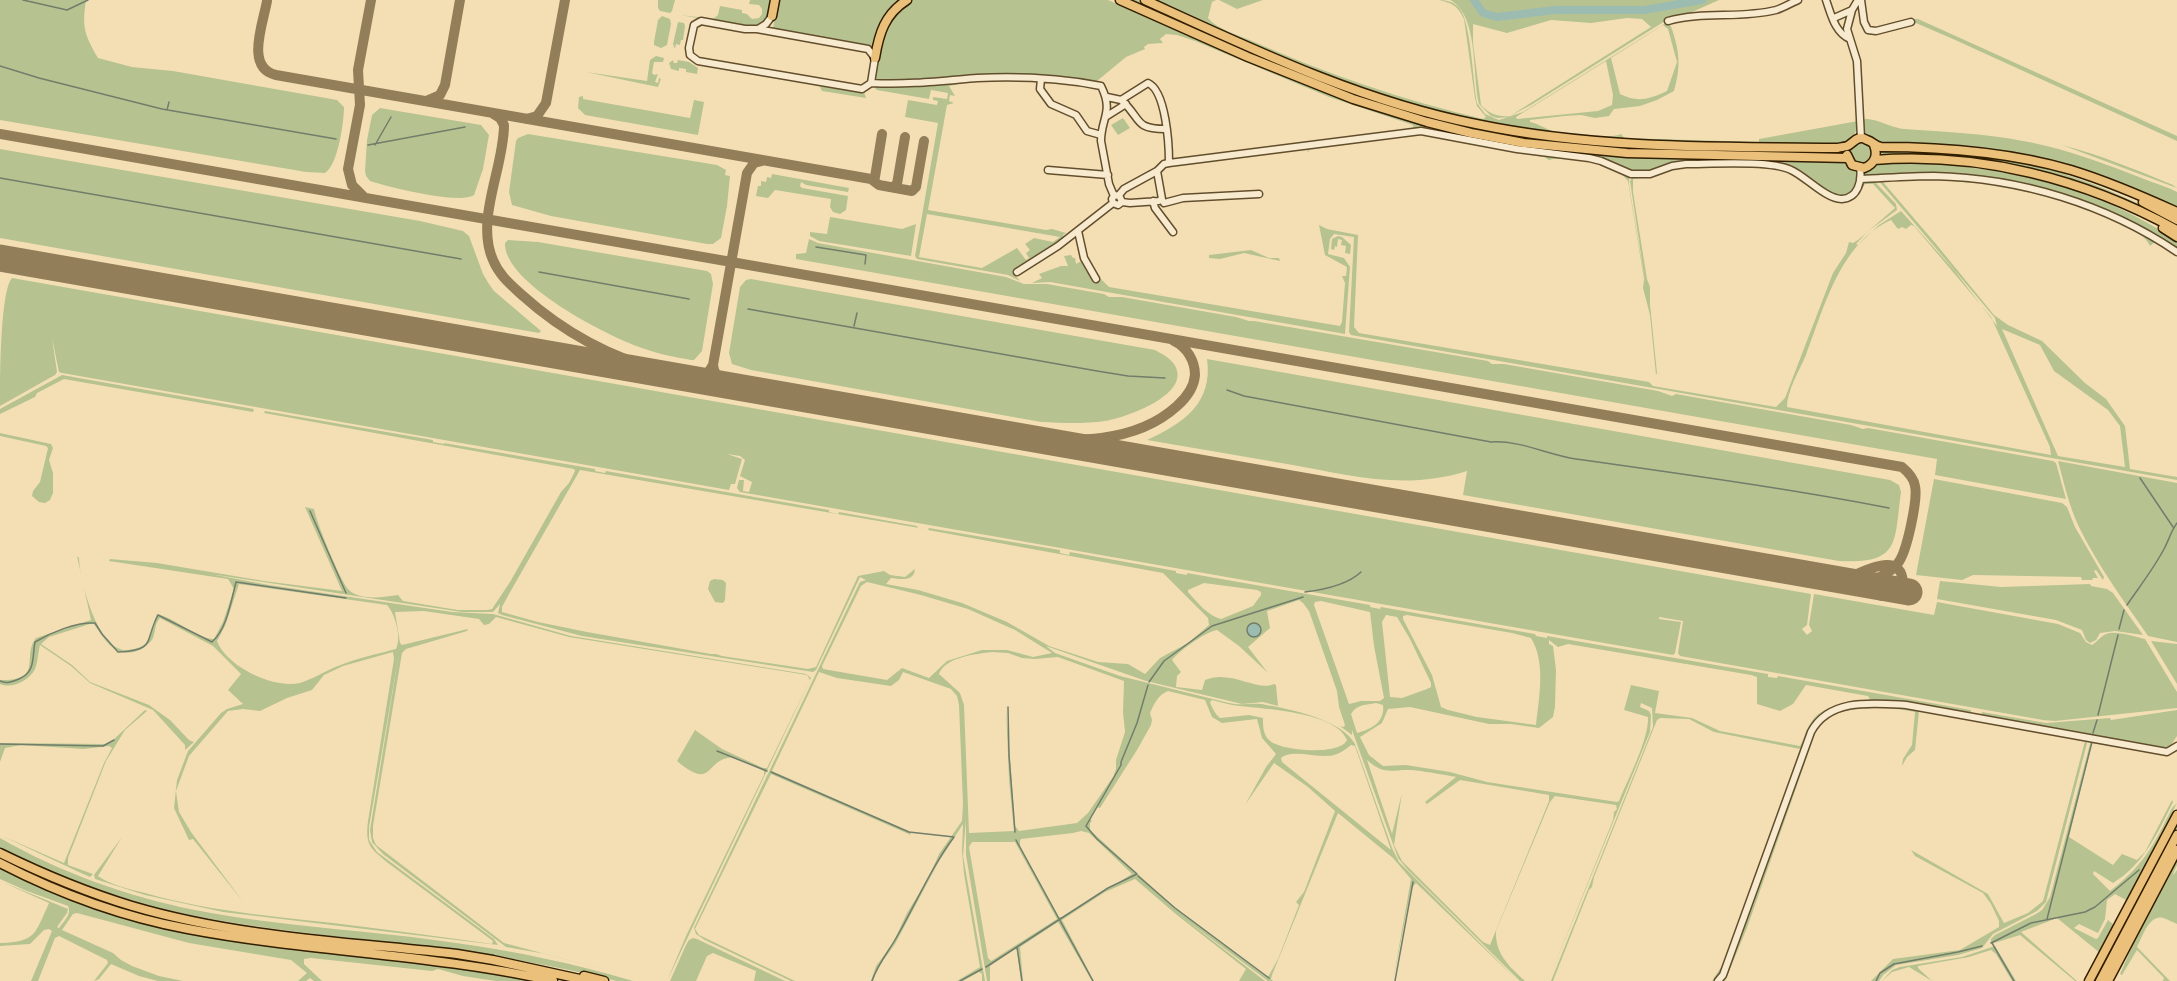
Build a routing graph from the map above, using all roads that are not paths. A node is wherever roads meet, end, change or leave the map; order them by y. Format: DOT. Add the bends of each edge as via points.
graph roads {
  1 [pos="775,0"];
  2 [pos="907,0"];
  3 [pos="1120,0"];
  4 [pos="1145,0"];
  5 [pos="1798,0"];
  6 [pos="1826,0"];
  7 [pos="1859,0"];
  8 [pos="1852,10"];
  9 [pos="772,16"];
  10 [pos="1834,18"];
  11 [pos="1850,18"];
  12 [pos="1668,21"];
  13 [pos="1911,21"];
  14 [pos="1864,22"];
  15 [pos="757,29"];
  16 [pos="766,31"];
  17 [pos="1850,39"];
  18 [pos="875,58"];
  19 [pos="1041,79"];
  20 [pos="871,83"];
  21 [pos="1107,97"];
  22 [pos="1124,102"];
  23 [pos="1107,116"];
  24 [pos="1165,129"];
  25 [pos="1101,135"];
  26 [pos="1861,138"];
  27 [pos="1874,145"];
  28 [pos="1848,146"];
  29 [pos="1847,158"];
  30 [pos="1874,160"];
  31 [pos="1168,163"];
  32 [pos="2038,163"];
  33 [pos="1860,168"];
  34 [pos="1048,170"];
  35 [pos="1157,171"];
  36 [pos="1107,175"];
  37 [pos="1861,179"];
  38 [pos="1259,194"];
  39 [pos="1118,198"];
  40 [pos="1153,201"];
  41 [pos="1163,201"];
  42 [pos="2127,205"];
  43 [pos="2177,212"];
  44 [pos="1164,217"];
  45 [pos="2177,220"];
  46 [pos="2177,230"];
  47 [pos="1078,231"];
  48 [pos="1173,232"];
  49 [pos="2177,237"];
  50 [pos="2177,252"];
  51 [pos="1017,272"];
  52 [pos="1096,279"];
  53 [pos="2177,746"];
  54 [pos="2177,815"];
  55 [pos="2177,835"];
  56 [pos="2177,849"];
  57 [pos="0,853"];
  58 [pos="0,863"];
  59 [pos="550,972"];
  60 [pos="553,981"];
  61 [pos="589,981"];
  62 [pos="604,981"];
  63 [pos="1718,981"];
  64 [pos="2089,981"];
  65 [pos="2100,981"];
  66 [pos="2108,981"];
  1 -- 9 [label="highway"];
  2 -- 18 [label="highway" via="885,21"];
  3 -- 29 [label="highway" via="1353,99 1472,133 1524,143 1627,153"];
  4 -- 28 [label="highway" via="1330,80 1393,103 1474,124 1588,141 1673,146"];
  5 -- 12 [label="street" via="1758,13"];
  6 -- 10 [label="street"];
  7 -- 8 [label="street"];
  7 -- 14 [label="street"];
  8 -- 10 [label="street"];
  8 -- 11 [label="street"];
  9 -- 15 [label="street"];
  9 -- 16 [label="street"];
  10 -- 17 [label="street" via="1836,27"];
  11 -- 14 [label="street"];
  11 -- 17 [label="street"];
  13 -- 14 [label="street" via="1876,32 1868,30"];
  15 -- 16 [label="street"];
  15 -- 20 [label="street" via="695,23 690,55 698,61 854,88 864,89"];
  16 -- 18 [label="street" via="868,49"];
  17 -- 26 [label="street" via="1857,61"];
  18 -- 20 [label="street"];
  19 -- 20 [label="street"];
  19 -- 21 [label="street" via="1101,86"];
  19 -- 25 [label="street" via="1040,89 1051,104 1076,115 1087,131"];
  21 -- 22 [label="street"];
  21 -- 23 [label="street"];
  22 -- 23 [label="street"];
  22 -- 24 [label="street" via="1141,125"];
  22 -- 24 [label="street" via="1148,83 1153,85 1161,102"];
  23 -- 25 [label="street"];
  24 -- 31 [label="street"];
  25 -- 36 [label="street"];
  26 -- 27 [label="highway"];
  26 -- 28 [label="highway"];
  27 -- 30 [label="highway"];
  27 -- 32 [label="highway" via="1984,152"];
  28 -- 29 [label="highway"];
  29 -- 33 [label="highway"];
  30 -- 33 [label="highway"];
  30 -- 42 [label="highway" via="1932,160 2010,168 2058,179"];
  31 -- 35 [label="street"];
  31 -- 37 [label="street" via="1421,130 1507,148 1589,158 1640,175 1686,164 1775,165 1792,170 1837,199 1852,195"];
  32 -- 43 [label="highway" via="2112,184"];
  32 -- 45 [label="highway" via="2108,185"];
  33 -- 37 [label="street"];
  34 -- 36 [label="street"];
  35 -- 39 [label="street" via="1124,189"];
  35 -- 41 [label="street"];
  36 -- 39 [label="street"];
  37 -- 50 [label="street" via="1972,178 2031,189 2111,215"];
  38 -- 41 [label="street"];
  39 -- 40 [label="street" via="1130,203"];
  39 -- 47 [label="street" via="1118,205 1113,203"];
  40 -- 41 [label="street"];
  40 -- 44 [label="street"];
  41 -- 44 [label="street"];
  42 -- 46 [label="highway"];
  42 -- 49 [label="highway"];
  44 -- 48 [label="street"];
  47 -- 51 [label="street"];
  47 -- 52 [label="street" via="1084,258"];
  53 -- 63 [label="street" via="2167,752 1906,705 1868,704 1830,710 1811,732"];
  54 -- 64 [label="highway"];
  55 -- 65 [label="highway"];
  56 -- 66 [label="highway"];
  57 -- 59 [label="highway" via="86,891 183,918 234,928 457,954"];
  58 -- 60 [label="highway" via="103,906 186,929 469,964"];
  59 -- 61 [label="highway"];
  59 -- 62 [label="highway"];
}
